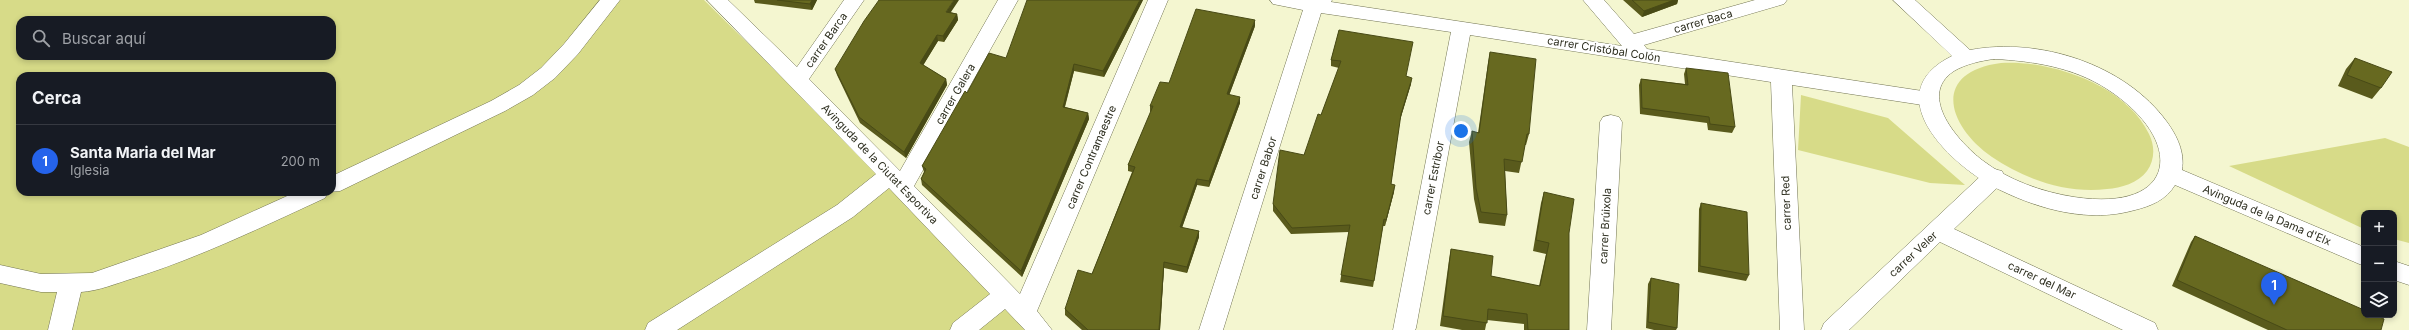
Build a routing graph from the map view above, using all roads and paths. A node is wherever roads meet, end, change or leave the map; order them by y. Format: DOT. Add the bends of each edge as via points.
graph roads {
  1 [pos="610,0"];
  2 [pos="717,0"];
  3 [pos="854,0"];
  4 [pos="1008,0"];
  5 [pos="1158,0"];
  6 [pos="1280,0"];
  7 [pos="1593,0"];
  8 [pos="1777,0"];
  9 [pos="1902,0"];
  10 [pos="1318,3"];
  11 [pos="1462,27"];
  12 [pos="1636,48"];
  13 [pos="1965,56"];
  14 [pos="1781,76"];
  15 [pos="798,80"];
  16 [pos="1929,99"];
  17 [pos="1611,122"];
  18 [pos="2170,174"];
  19 [pos="1994,177"];
  20 [pos="896,181"];
  21 [pos="336,183"];
  22 [pos="308,196"];
  23 [pos="1938,231"];
  24 [pos="2361,256"];
  25 [pos="2397,271"];
  26 [pos="0,274"];
  27 [pos="2409,276"];
  28 [pos="71,284"];
  29 [pos="1006,295"];
  30 [pos="1024,314"];
  31 [pos="1404,328"];
  32 [pos="60,330"];
  33 [pos="656,330"];
  34 [pos="962,330"];
  35 [pos="1040,330"];
  36 [pos="1211,330"];
  37 [pos="1599,330"];
  38 [pos="1792,330"];
  39 [pos="1833,330"];
  40 [pos="2146,330"];
  1 -- 21 [label="street" via="548,73 526,90 492,109"];
  2 -- 15 [label="street, Avinguda de la Ciutat Esportiva"];
  3 -- 15 [label="street, carrer Barca"];
  4 -- 20 [label="street, carrer Galera"];
  5 -- 30 [label="street, carrer Contramaestre"];
  6 -- 10 [label="street, carrer Cristóbal Colón"];
  7 -- 12 [label="street"];
  8 -- 12 [label="street, carrer Baca"];
  9 -- 13 [label="street"];
  10 -- 11 [label="street, carrer Cristóbal Colón"];
  10 -- 36 [label="street, carrer Babor"];
  11 -- 12 [label="street, carrer Cristóbal Colón"];
  11 -- 31 [label="street, carrer Estribor"];
  12 -- 14 [label="street, carrer Cristóbal Colón"];
  13 -- 16 [label="street" via="1954,60 1938,73 1929,89"];
  13 -- 18 [label="street" via="1994,52 2027,53 2080,68 2113,84 2141,105 2161,128 2172,152"];
  14 -- 16 [label="street, carrer Cristóbal Colón"];
  14 -- 38 [label="street, carrer Red"];
  15 -- 20 [label="street, Avinguda de la Ciutat Esportiva"];
  16 -- 19 [label="street" via="1937,125 1946,139 1975,165"];
  17 -- 37 [label="street, carrer Brúixola"];
  18 -- 19 [label="street" via="2165,184 2144,199 2124,205 2094,207 2032,195"];
  18 -- 24 [label="street, Avinguda de la Dama d'Elx"];
  19 -- 23 [label="street, carrer Veler"];
  20 -- 29 [label="street, Avinguda de la Ciutat Esportiva"];
  20 -- 33 [label="street"];
  22 -- 28 [label="street" via="216,238 140,267 92,282"];
  23 -- 39 [label="street, carrer Veler"];
  23 -- 40 [label="street, carrer del Mar"];
  25 -- 27 [label="street"];
  26 -- 28 [label="street" via="41,283"];
  28 -- 32 [label="street"];
  29 -- 30 [label="street, Avinguda de la Ciutat Esportiva"];
  29 -- 34 [label="street"];
  30 -- 35 [label="street, Avinguda de la Ciutat Esportiva"];
}
